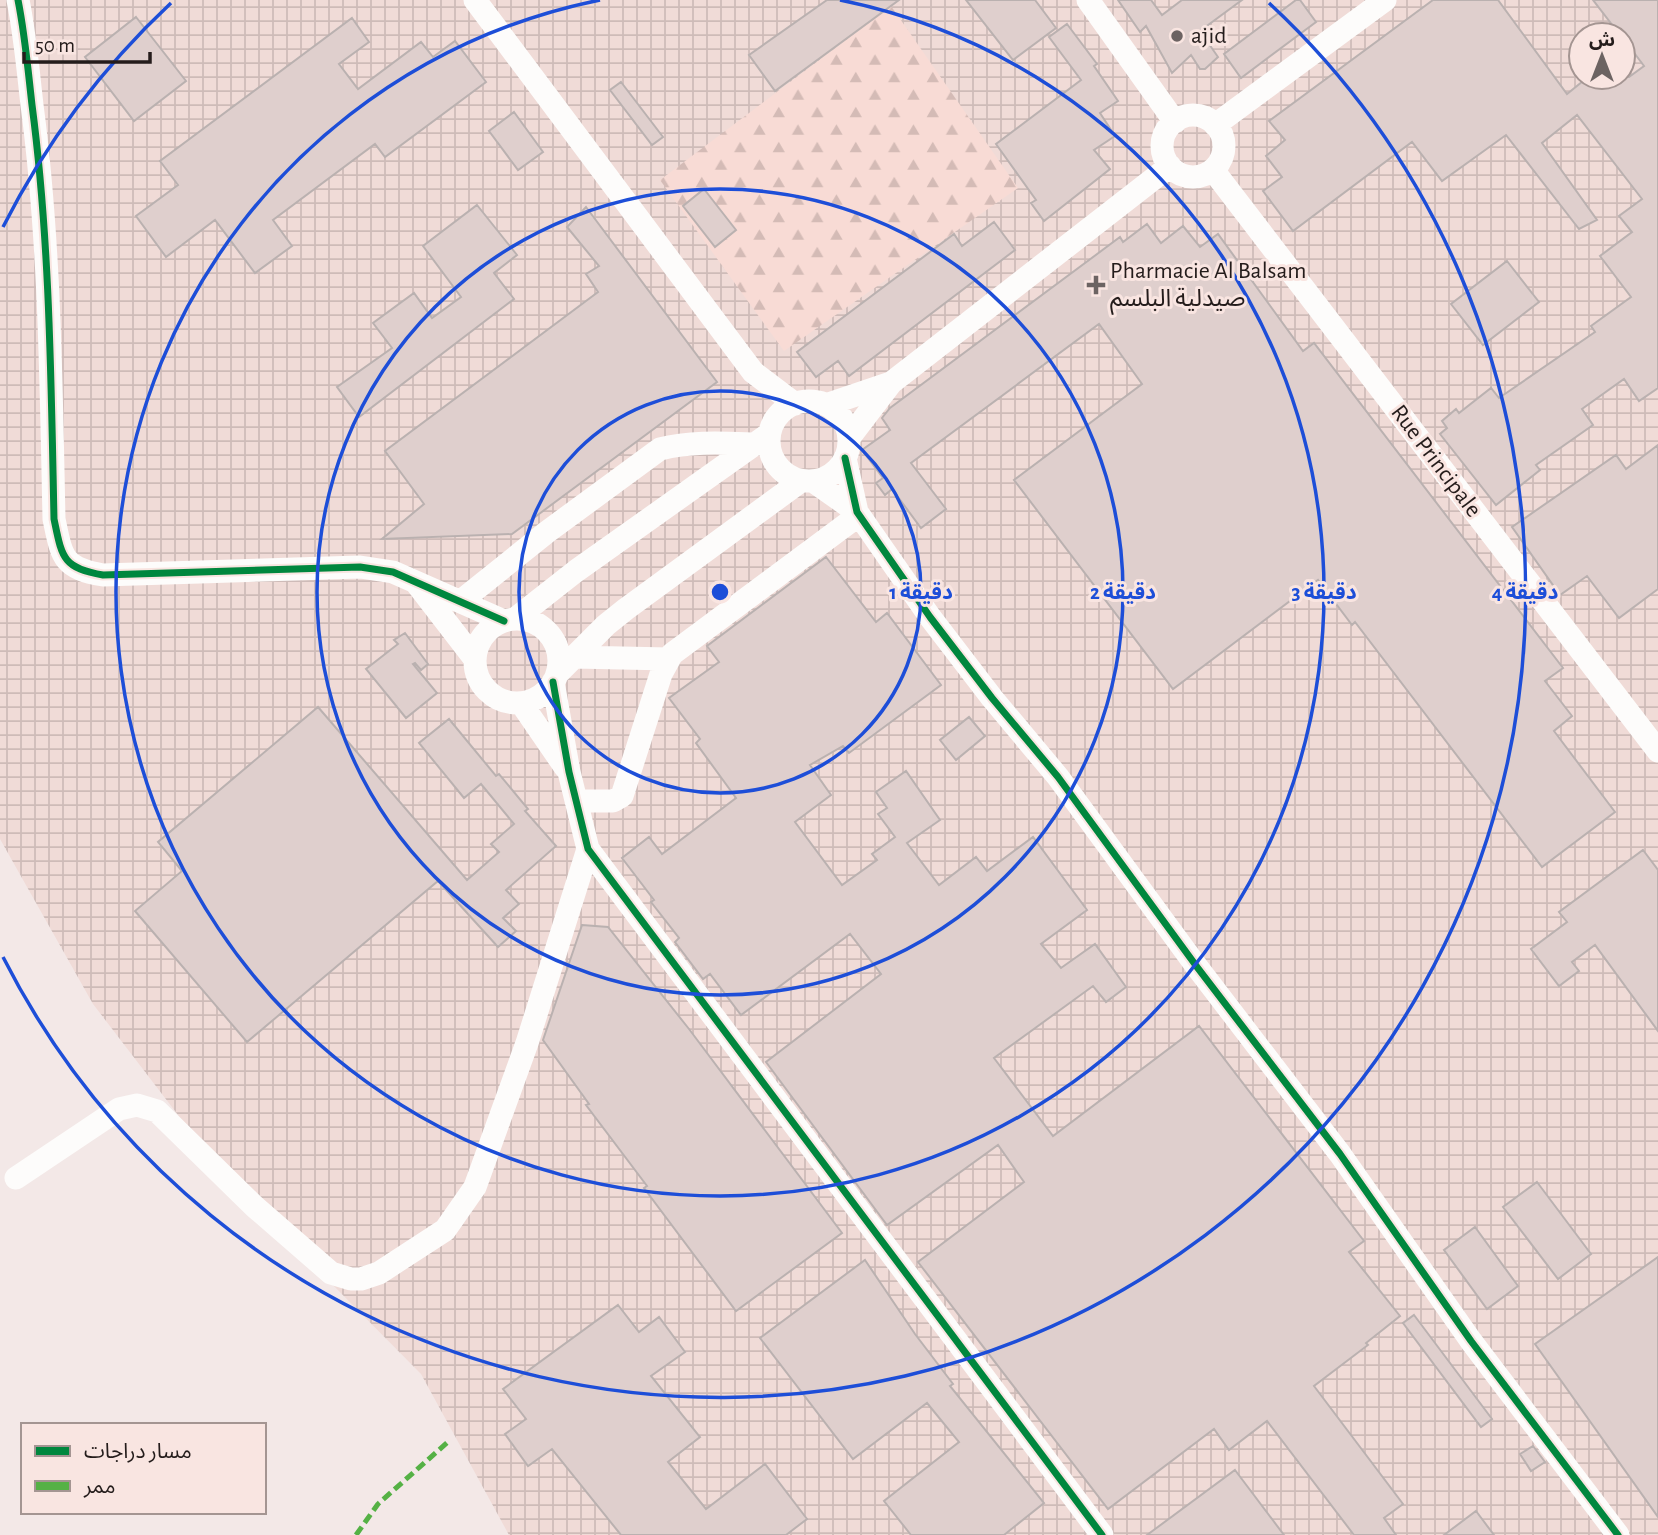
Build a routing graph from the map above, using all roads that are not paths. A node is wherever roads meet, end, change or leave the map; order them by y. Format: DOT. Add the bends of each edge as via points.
graph roads {
  1 [pos="18,0"];
  2 [pos="475,0"];
  3 [pos="1088,0"];
  4 [pos="1385,0"];
  5 [pos="1175,122"];
  6 [pos="1215,125"];
  7 [pos="1170,166"];
  8 [pos="1213,170"];
  9 [pos="753,372"];
  10 [pos="891,383"];
  11 [pos="795,404"];
  12 [pos="826,405"];
  13 [pos="766,434"];
  14 [pos="847,448"];
  15 [pos="807,481"];
  16 [pos="858,514"];
  17 [pos="415,582"];
  18 [pos="461,601"];
  19 [pos="510,620"];
  20 [pos="575,657"];
  21 [pos="474,658"];
  22 [pos="668,659"];
  23 [pos="555,678"];
  24 [pos="521,703"];
  25 [pos="1658,751"];
  26 [pos="569,772"];
  27 [pos="576,801"];
  28 [pos="588,849"];
  29 [pos="16,1178"];
  30 [pos="1102,1535"];
  31 [pos="1618,1535"];
  1 -- 17 [label="street" via="42,188 54,519 67,561 81,572 103,575 360,567 393,572"];
  2 -- 9 [label="street"];
  3 -- 5 [label="street"];
  4 -- 6 [label="street"];
  5 -- 6 [label="street" via="1196,116"];
  5 -- 7 [label="street" via="1163,143"];
  6 -- 8 [label="street" via="1224,153"];
  7 -- 8 [label="street" via="1194,177"];
  7 -- 10 [label="street"];
  8 -- 25 [label="street, Rue Principale"];
  9 -- 11 [label="street"];
  9 -- 13 [label="street"];
  10 -- 12 [label="street"];
  10 -- 14 [label="street"];
  11 -- 12 [label="street"];
  11 -- 13 [label="street" via="778,415"];
  12 -- 14 [label="street" via="842,419"];
  13 -- 15 [label="street" via="775,464 792,478"];
  13 -- 18 [label="street" via="660,449"];
  13 -- 19 [label="street"];
  14 -- 15 [label="street" via="832,474"];
  14 -- 16 [label="street"];
  15 -- 16 [label="street"];
  15 -- 20 [label="street" via="626,609"];
  16 -- 22 [label="street"];
  16 -- 31 [label="street" via="930,617 1058,778 1340,1154 1471,1341"];
  17 -- 18 [label="street"];
  17 -- 21 [label="street"];
  18 -- 19 [label="street"];
  19 -- 21 [label="street" via="487,631"];
  19 -- 23 [label="street" via="535,622 551,635 559,654"];
  20 -- 22 [label="street"];
  20 -- 23 [label="street"];
  21 -- 24 [label="street" via="478,678 490,694"];
  22 -- 27 [label="street" via="622,796 613,801"];
  23 -- 24 [label="street" via="538,698"];
  23 -- 26 [label="street"];
  24 -- 26 [label="street"];
  26 -- 27 [label="street"];
  27 -- 28 [label="street"];
  28 -- 29 [label="street" via="527,1043 475,1187 445,1230 380,1273 361,1279 331,1273 255,1207 166,1118 144,1105 119,1109"];
  28 -- 30 [label="street"];
}
